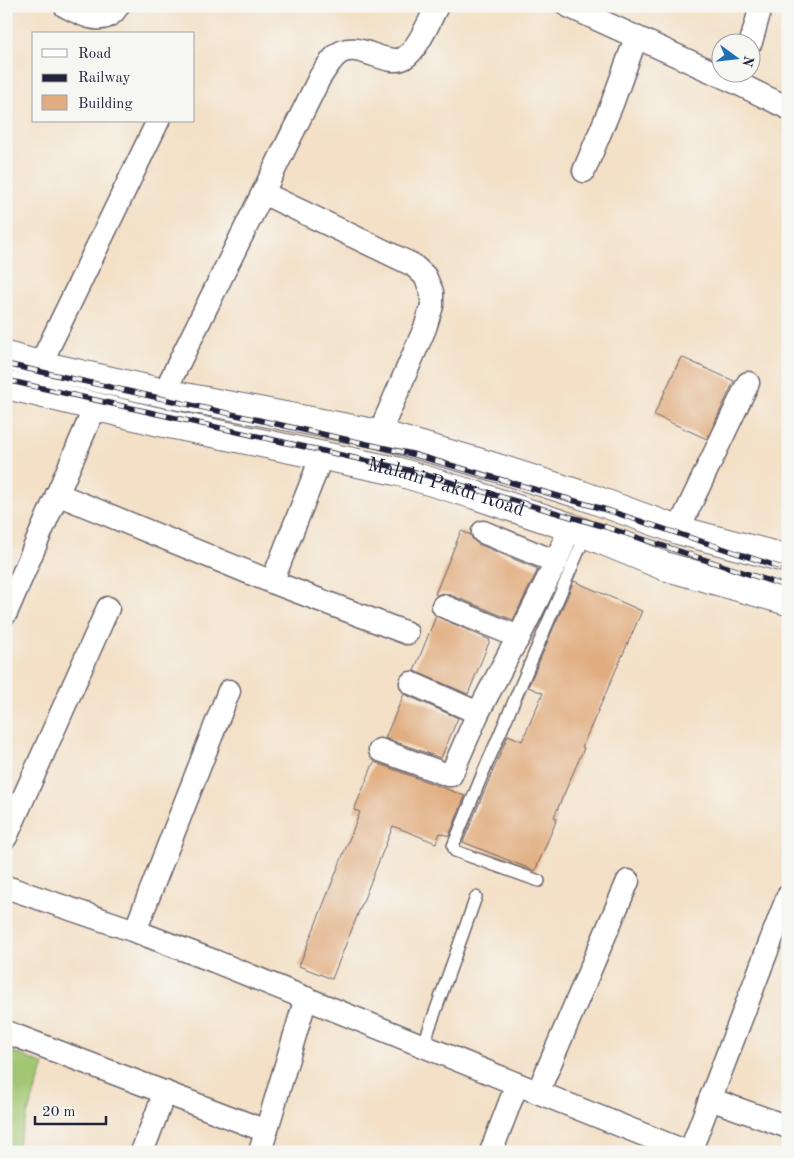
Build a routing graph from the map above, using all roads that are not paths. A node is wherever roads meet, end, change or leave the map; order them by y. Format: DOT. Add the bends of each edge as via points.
graph roads {
  1 [pos="65,6"];
  2 [pos="118,6"];
  3 [pos="437,6"];
  4 [pos="568,6"];
  5 [pos="761,6"];
  6 [pos="605,14"];
  7 [pos="754,32"];
  8 [pos="636,38"];
  9 [pos="712,67"];
  10 [pos="747,82"];
  11 [pos="788,108"];
  12 [pos="158,122"];
  13 [pos="584,171"];
  14 [pos="263,192"];
  15 [pos="6,356"];
  16 [pos="40,365"];
  17 [pos="748,383"];
  18 [pos="6,385"];
  19 [pos="164,393"];
  20 [pos="95,407"];
  21 [pos="282,416"];
  22 [pos="379,434"];
  23 [pos="276,446"];
  24 [pos="322,456"];
  25 [pos="58,494"];
  26 [pos="678,530"];
  27 [pos="578,531"];
  28 [pos="483,532"];
  29 [pos="788,559"];
  30 [pos="556,562"];
  31 [pos="13,579"];
  32 [pos="272,582"];
  33 [pos="788,601"];
  34 [pos="443,606"];
  35 [pos="108,608"];
  36 [pos="6,612"];
  37 [pos="407,633"];
  38 [pos="519,637"];
  39 [pos="411,684"];
  40 [pos="229,691"];
  41 [pos="478,713"];
  42 [pos="380,750"];
  43 [pos="6,837"];
  44 [pos="539,881"];
  45 [pos="628,881"];
  46 [pos="6,887"];
  47 [pos="788,896"];
  48 [pos="476,897"];
  49 [pos="783,922"];
  50 [pos="136,930"];
  51 [pos="306,998"];
  52 [pos="6,1032"];
  53 [pos="423,1046"];
  54 [pos="517,1084"];
  55 [pos="165,1092"];
  56 [pos="538,1092"];
  57 [pos="710,1099"];
  58 [pos="788,1128"];
  59 [pos="263,1141"];
  60 [pos="142,1152"];
  61 [pos="491,1152"];
  62 [pos="689,1152"];
  1 -- 2 [label="street" via="79,14 101,18 110,15"];
  3 -- 14 [label="street" via="412,52 402,60 390,60 360,50 338,54 320,77"];
  4 -- 6 [label="street"];
  5 -- 7 [label="street"];
  6 -- 8 [label="street"];
  8 -- 9 [label="street"];
  8 -- 13 [label="street"];
  10 -- 11 [label="street"];
  12 -- 16 [label="street"];
  14 -- 19 [label="street"];
  14 -- 22 [label="street" via="413,265 425,276 432,292 432,306"];
  15 -- 16 [label="main road, Malahi Pakdi Road"];
  16 -- 19 [label="main road, Malahi Pakdi Road"];
  17 -- 26 [label="street"];
  18 -- 20 [label="main road, Malahi Pakdi Road"];
  19 -- 21 [label="main road, Malahi Pakdi Road"];
  20 -- 23 [label="main road, Malahi Pakdi Road"];
  20 -- 25 [label="street"];
  21 -- 22 [label="main road, Malahi Pakdi Road"];
  21 -- 23 [label="main road"];
  22 -- 26 [label="main road, Malahi Pakdi Road" via="582,495"];
  23 -- 24 [label="main road, Malahi Pakdi Road"];
  24 -- 27 [label="main road, Malahi Pakdi Road" via="396,471"];
  24 -- 32 [label="street"];
  25 -- 31 [label="street"];
  25 -- 32 [label="street"];
  26 -- 29 [label="main road, Malahi Pakdi Road"];
  27 -- 30 [label="street"];
  27 -- 33 [label="main road, Malahi Pakdi Road" via="664,566"];
  27 -- 44 [label="lane" via="453,846 455,851"];
  28 -- 30 [label="street"];
  30 -- 38 [label="street"];
  31 -- 36 [label="street"];
  32 -- 37 [label="street"];
  34 -- 38 [label="street"];
  35 -- 43 [label="street"];
  38 -- 41 [label="street"];
  39 -- 41 [label="street"];
  40 -- 50 [label="street"];
  41 -- 42 [label="street" via="450,776"];
  45 -- 56 [label="street"];
  46 -- 50 [label="street"];
  47 -- 49 [label="street"];
  48 -- 53 [label="lane"];
  49 -- 57 [label="street"];
  50 -- 51 [label="street"];
  51 -- 53 [label="street"];
  51 -- 59 [label="street"];
  52 -- 55 [label="street"];
  53 -- 54 [label="street"];
  54 -- 56 [label="street"];
  54 -- 61 [label="street"];
  55 -- 59 [label="street"];
  55 -- 60 [label="street"];
  56 -- 62 [label="street"];
  57 -- 58 [label="street"];
  57 -- 62 [label="street"];
}
